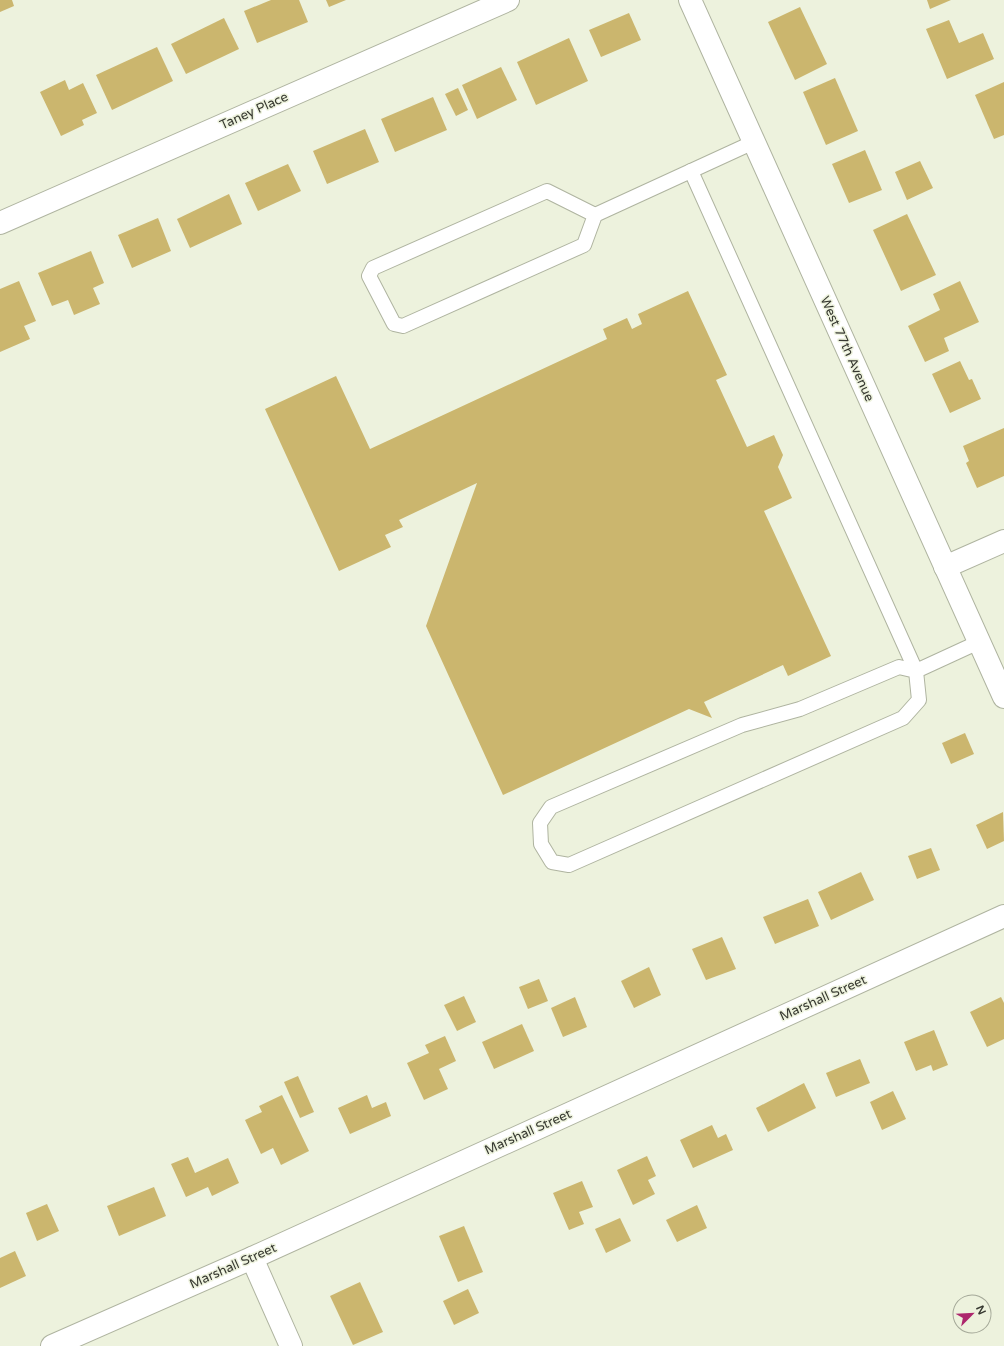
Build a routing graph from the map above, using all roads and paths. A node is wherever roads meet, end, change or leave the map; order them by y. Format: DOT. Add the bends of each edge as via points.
graph roads {
  1 [pos="508,0"];
  2 [pos="690,0"];
  3 [pos="754,142"];
  4 [pos="691,171"];
  5 [pos="595,215"];
  6 [pos="0,223"];
  7 [pos="1004,541"];
  8 [pos="945,567"];
  9 [pos="979,642"];
  10 [pos="916,671"];
  11 [pos="1004,697"];
  12 [pos="1004,916"];
  13 [pos="252,1258"];
  14 [pos="52,1346"];
  15 [pos="291,1346"];
  1 -- 6 [label="street, Taney Place"];
  2 -- 3 [label="street, West 77th Avenue"];
  3 -- 4 [label="lane"];
  3 -- 8 [label="street, West 77th Avenue"];
  4 -- 5 [label="lane"];
  4 -- 10 [label="lane"];
  5 -- 5 [label="lane" via="547,191 373,268 369,276 394,324 403,326 584,245"];
  7 -- 8 [label="street"];
  8 -- 9 [label="street, West 77th Avenue"];
  9 -- 10 [label="lane"];
  9 -- 11 [label="street, West 77th Avenue"];
  10 -- 10 [label="lane" via="899,667 800,709 742,725 551,807 540,822 541,844 552,862 569,865 903,718 919,700"];
  12 -- 13 [label="street, Marshall Street"];
  13 -- 14 [label="street, Marshall Street"];
  13 -- 15 [label="street"];
}
